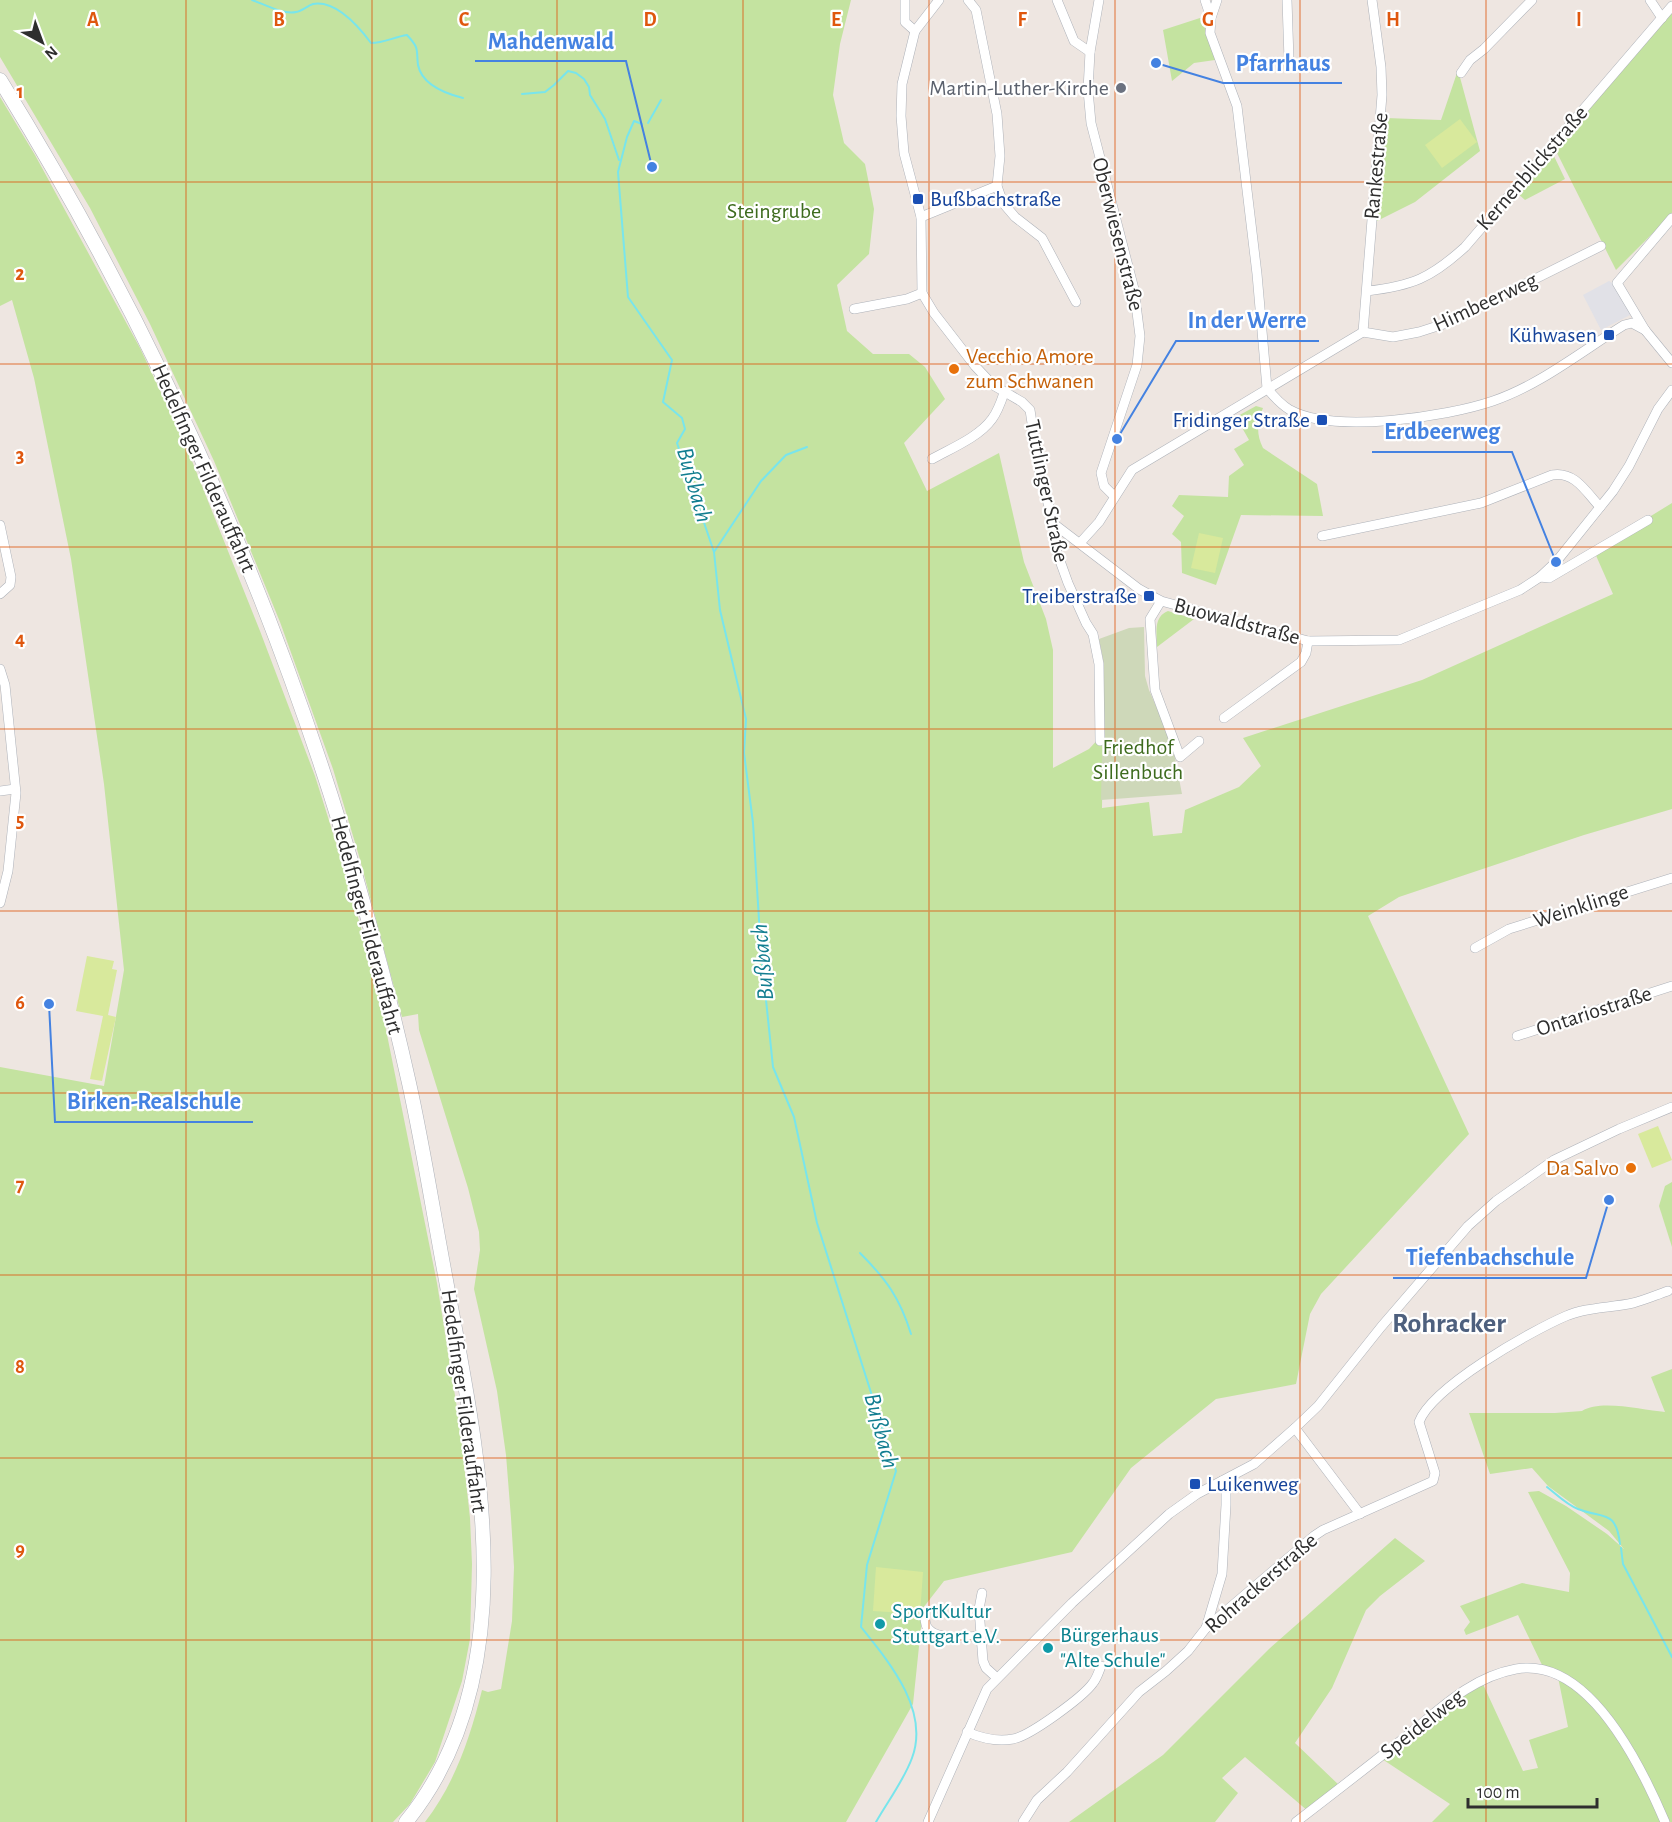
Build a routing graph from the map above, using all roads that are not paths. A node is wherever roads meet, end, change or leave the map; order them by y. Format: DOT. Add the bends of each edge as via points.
graph roads {
  1 [pos="905,0"];
  2 [pos="939,0"];
  3 [pos="968,0"];
  4 [pos="1057,0"];
  5 [pos="1099,0"];
  6 [pos="1205,0"];
  7 [pos="1217,0"];
  8 [pos="1287,0"];
  9 [pos="1382,0"];
  10 [pos="1532,0"];
  11 [pos="1650,0"];
  12 [pos="1373,3"];
  13 [pos="1672,6"];
  14 [pos="1211,18"];
  15 [pos="1662,18"];
  16 [pos="915,31"];
  17 [pos="1090,51"];
  18 [pos="1289,60"];
  19 [pos="1461,73"];
  20 [pos="0,80"];
  21 [pos="997,186"];
  22 [pos="921,217"];
  23 [pos="1672,218"];
  24 [pos="1601,246"];
  25 [pos="1367,291"];
  26 [pos="922,294"];
  27 [pos="1076,302"];
  28 [pos="854,309"];
  29 [pos="1645,330"];
  30 [pos="1364,332"];
  31 [pos="1672,363"];
  32 [pos="1267,388"];
  33 [pos="1672,390"];
  34 [pos="1004,393"];
  35 [pos="932,459"];
  36 [pos="1114,496"];
  37 [pos="1600,507"];
  38 [pos="1648,520"];
  39 [pos="0,525"];
  40 [pos="1054,525"];
  41 [pos="1322,536"];
  42 [pos="1080,543"];
  43 [pos="1540,577"];
  44 [pos="0,594"];
  45 [pos="1161,601"];
  46 [pos="1308,641"];
  47 [pos="0,669"];
  48 [pos="1224,718"];
  49 [pos="1100,741"];
  50 [pos="1198,741"];
  51 [pos="15,789"];
  52 [pos="0,791"];
  53 [pos="1672,878"];
  54 [pos="0,903"];
  55 [pos="1485,929"];
  56 [pos="1491,939"];
  57 [pos="1476,948"];
  58 [pos="1672,986"];
  59 [pos="1517,1036"];
  60 [pos="1672,1107"];
  61 [pos="1668,1291"];
  62 [pos="1294,1428"];
  63 [pos="1222,1481"];
  64 [pos="1360,1514"];
  65 [pos="982,1593"];
  66 [pos="924,1612"];
  67 [pos="1206,1628"];
  68 [pos="981,1636"];
  69 [pos="1101,1666"];
  70 [pos="997,1678"];
  71 [pos="967,1732"];
  72 [pos="405,1822"];
  73 [pos="928,1822"];
  74 [pos="1023,1822"];
  75 [pos="1296,1822"];
  76 [pos="1665,1822"];
  1 -- 16 [label="street" via="905,22"];
  2 -- 16 [label="street"];
  3 -- 21 [label="street" via="976,10 997,114"];
  4 -- 17 [label="street" via="1074,41"];
  5 -- 17 [label="street, Oberwiesenstraße"];
  6 -- 14 [label="street"];
  7 -- 14 [label="street"];
  8 -- 18 [label="street"];
  9 -- 12 [label="street"];
  10 -- 19 [label="street"];
  11 -- 15 [label="street"];
  12 -- 25 [label="street, Rankestraße" via="1382,95"];
  13 -- 15 [label="street, Kernenblickstraße"];
  14 -- 32 [label="street" via="1210,33 1237,106"];
  15 -- 25 [label="street, Kernenblickstraße" via="1465,247 1442,267 1417,281"];
  16 -- 22 [label="street" via="902,84 901,116 904,153"];
  17 -- 36 [label="street, Oberwiesenstraße" via="1091,123 1134,289 1140,336 1137,365 1101,473 1104,486"];
  20 -- 72 [label="main road, Hedelfinger Filderauffahrt" via="80,214 137,321 192,435 257,588 342,830 408,1081 473,1432 482,1508 483,1568 479,1637 464,1709 443,1763"];
  21 -- 22 [label="street"];
  21 -- 27 [label="street" via="1003,203 1041,238"];
  22 -- 26 [label="street"];
  23 -- 29 [label="street" via="1617,283"];
  24 -- 30 [label="street, Himbeerweg" via="1447,322 1393,337"];
  25 -- 30 [label="street, Rankestraße"];
  26 -- 28 [label="street"];
  26 -- 34 [label="street, Tuttlinger Straße" via="975,366"];
  29 -- 31 [label="street"];
  29 -- 32 [label="street" via="1632,323 1624,326 1538,379 1494,400 1456,412 1363,421 1322,420 1291,410"];
  30 -- 32 [label="street"];
  32 -- 36 [label="street" via="1132,470"];
  33 -- 37 [label="street, Buowaldstraße" via="1629,466"];
  34 -- 35 [label="street, Tuttlinger Straße" via="996,414 987,424"];
  34 -- 40 [label="street, Tuttlinger Straße" via="1030,410 1040,475"];
  36 -- 42 [label="street" via="1099,522"];
  37 -- 41 [label="street" via="1572,477 1562,473 1481,503"];
  37 -- 43 [label="street, Buowaldstraße"];
  38 -- 43 [label="street, Buowaldstraße" via="1549,578"];
  39 -- 44 [label="street" via="11,577 10,585"];
  40 -- 42 [label="street, Buowaldstraße"];
  40 -- 49 [label="street, Tuttlinger Straße" via="1055,547 1093,634 1099,664"];
  42 -- 45 [label="street, Buowaldstraße" via="1139,589"];
  43 -- 46 [label="street, Buowaldstraße" via="1520,590 1399,640"];
  45 -- 46 [label="street, Buowaldstraße"];
  45 -- 50 [label="street" via="1150,619 1155,690 1180,757"];
  46 -- 48 [label="street" via="1301,662"];
  47 -- 51 [label="street"];
  51 -- 52 [label="street"];
  51 -- 54 [label="street" via="8,871"];
  53 -- 56 [label="street, Weinklinge" via="1509,929"];
  55 -- 56 [label="street"];
  56 -- 57 [label="street, Weinklinge"];
  58 -- 59 [label="street, Ontariostraße"];
  60 -- 62 [label="street" via="1554,1160 1496,1201 1468,1226 1318,1406"];
  61 -- 64 [label="street, Rohrackerstraße" via="1635,1303 1567,1315 1474,1367 1422,1413 1419,1422 1435,1473 1433,1481"];
  62 -- 63 [label="street" via="1254,1464"];
  62 -- 64 [label="street"];
  63 -- 67 [label="street" via="1226,1491 1222,1574"];
  63 -- 70 [label="street" via="1169,1514"];
  64 -- 67 [label="street, Rohrackerstraße" via="1314,1536"];
  65 -- 68 [label="street"];
  66 -- 68 [label="street" via="932,1632 954,1638"];
  67 -- 74 [label="street, Rohrackerstraße" via="1188,1651 1131,1700 1038,1800"];
  68 -- 70 [label="street" via="983,1661"];
  69 -- 71 [label="street" via="1085,1691 1032,1732 1013,1739 985,1739"];
  70 -- 71 [label="street" via="987,1689"];
  71 -- 73 [label="street"];
  75 -- 76 [label="street, Speidelweg" via="1458,1694 1501,1674 1533,1668 1569,1680 1597,1705 1625,1744"];
}
